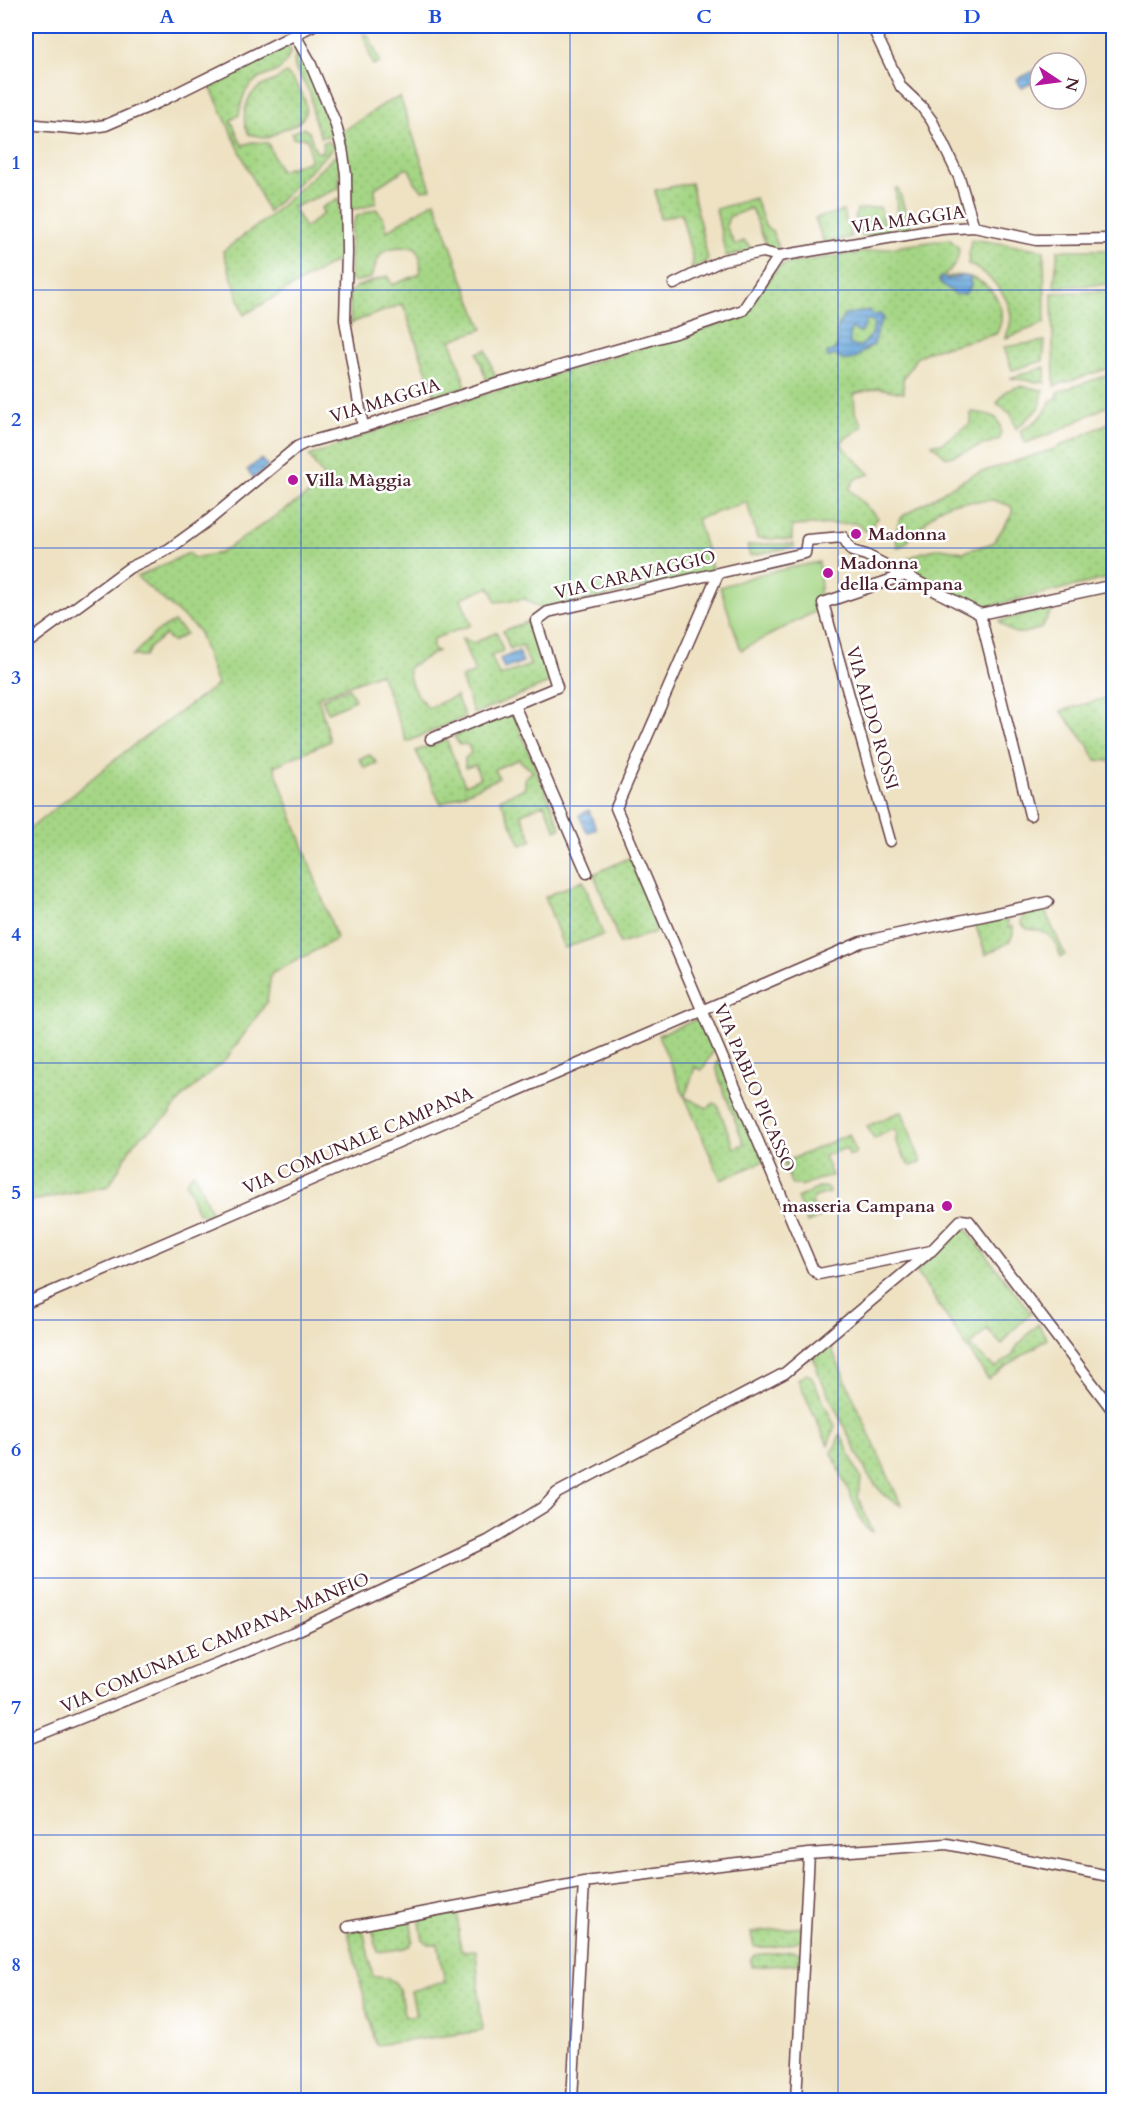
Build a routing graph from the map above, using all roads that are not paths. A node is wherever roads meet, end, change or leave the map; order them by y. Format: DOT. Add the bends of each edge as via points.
graph roads {
  1 [pos="312,26"];
  2 [pos="872,26"];
  3 [pos="295,35"];
  4 [pos="26,124"];
  5 [pos="974,227"];
  6 [pos="1113,239"];
  7 [pos="779,256"];
  8 [pos="674,284"];
  9 [pos="363,427"];
  10 [pos="718,574"];
  11 [pos="905,575"];
  12 [pos="1113,585"];
  13 [pos="980,614"];
  14 [pos="26,644"];
  15 [pos="514,705"];
  16 [pos="431,739"];
  17 [pos="1030,815"];
  18 [pos="890,841"];
  19 [pos="587,873"];
  20 [pos="1048,902"];
  21 [pos="703,1009"];
  22 [pos="931,1251"];
  23 [pos="26,1303"];
  24 [pos="1113,1412"];
  25 [pos="26,1740"];
  26 [pos="809,1854"];
  27 [pos="1113,1877"];
  28 [pos="584,1882"];
  29 [pos="348,1927"];
  30 [pos="572,2100"];
  31 [pos="796,2100"];
  1 -- 3 [label="street"];
  2 -- 5 [label="street" via="901,87 932,121 958,177"];
  3 -- 4 [label="street" via="106,126 81,129"];
  3 -- 9 [label="street" via="335,122 342,148 346,185 345,320"];
  5 -- 6 [label="street, VIA MAGGIA" via="1036,240"];
  5 -- 7 [label="street, VIA MAGGIA"];
  7 -- 8 [label="street, VIA MAGGIA" via="763,252 723,260"];
  7 -- 9 [label="street, VIA MAGGIA" via="743,310"];
  9 -- 14 [label="street, VIA MAGGIA" via="297,447 209,520 169,549 129,568"];
  10 -- 11 [label="street, VIA CARAVAGGIO" via="805,553 807,540 843,537 852,551"];
  10 -- 15 [label="street, VIA CARAVAGGIO" via="548,612 536,621 557,687"];
  10 -- 21 [label="street, VIA PABLO PICASSO" via="616,808"];
  11 -- 13 [label="street"];
  11 -- 18 [label="street, VIA ALDO ROSSI" via="823,603"];
  12 -- 13 [label="street"];
  13 -- 17 [label="street"];
  15 -- 16 [label="street, VIA CARAVAGGIO"];
  15 -- 19 [label="street"];
  20 -- 21 [label="street, VIA COMUNALE CAMPANA" via="861,942"];
  21 -- 22 [label="street, VIA PABLO PICASSO" via="813,1270 819,1274"];
  21 -- 23 [label="street, VIA COMUNALE CAMPANA"];
  22 -- 24 [label="street" via="961,1220 969,1221"];
  22 -- 25 [label="street, VIA COMUNALE CAMPANA-MANFIO" via="785,1373 557,1492 545,1506 488,1541 292,1633"];
  26 -- 27 [label="street" via="947,1844"];
  26 -- 28 [label="street"];
  26 -- 31 [label="street"];
  28 -- 29 [label="street"];
  28 -- 30 [label="street"];
}
